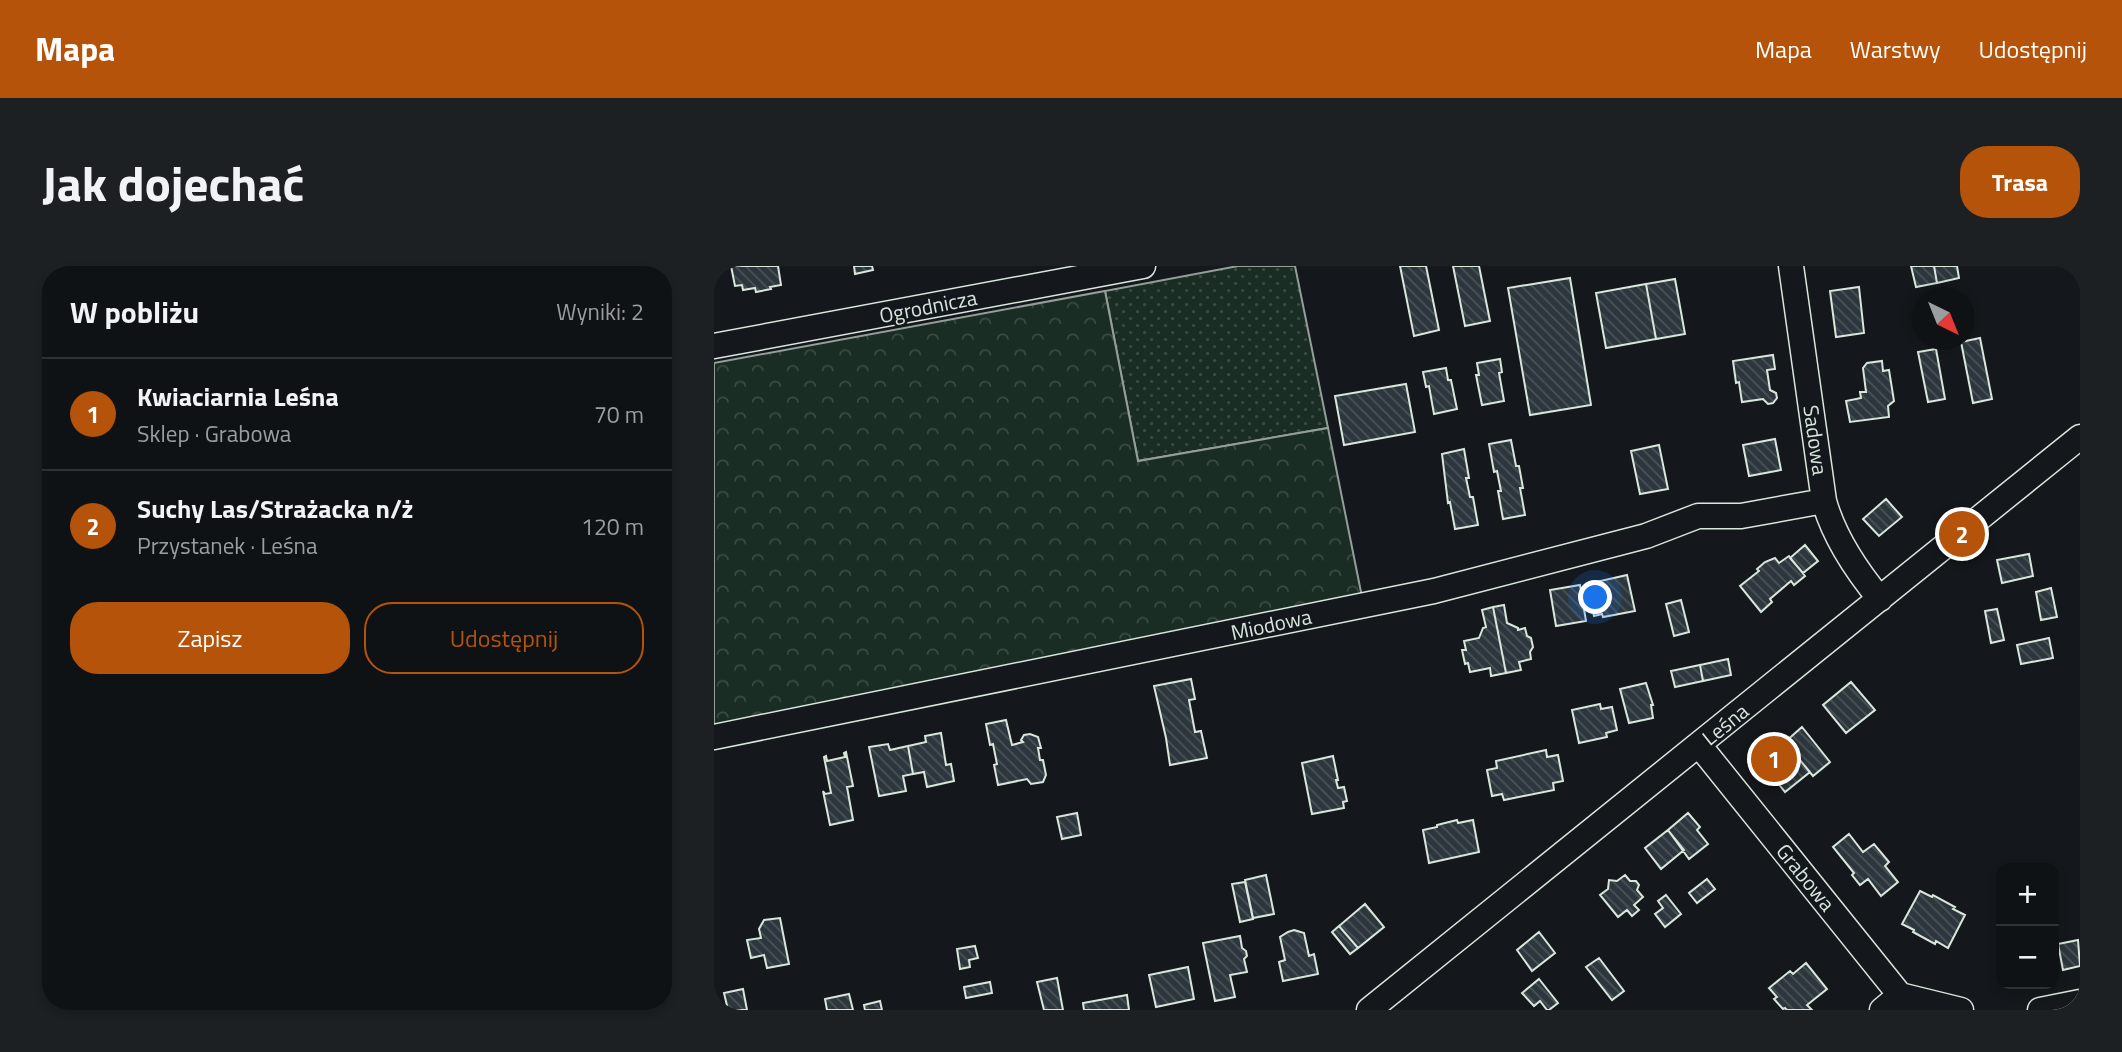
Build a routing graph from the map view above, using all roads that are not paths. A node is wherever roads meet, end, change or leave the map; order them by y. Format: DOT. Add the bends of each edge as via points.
graph roads {
  1 [pos="1143,266"];
  2 [pos="1791,266"];
  3 [pos="714,346"];
  4 [pos="2080,437"];
  5 [pos="1824,501"];
  6 [pos="1880,599"];
  7 [pos="714,737"];
  8 [pos="1699,745"];
  9 [pos="2080,1002"];
  10 [pos="1898,1005"];
  11 [pos="1369,1010"];
  12 [pos="1961,1010"];
  13 [pos="2040,1010"];
  1 -- 3 [label="street, Ogrodnicza"];
  2 -- 5 [label="street, Sadowa"];
  4 -- 6 [label="street, Leśna"];
  5 -- 6 [label="street, Sadowa" via="1830,523 1863,580"];
  5 -- 7 [label="street, Miodowa" via="1741,516 1698,516 1646,536 1434,591"];
  6 -- 8 [label="street, Leśna"];
  8 -- 10 [label="street, Grabowa" via="1884,974"];
  8 -- 11 [label="street, Leśna"];
  9 -- 13 [label="street"];
  10 -- 12 [label="street"];
}
